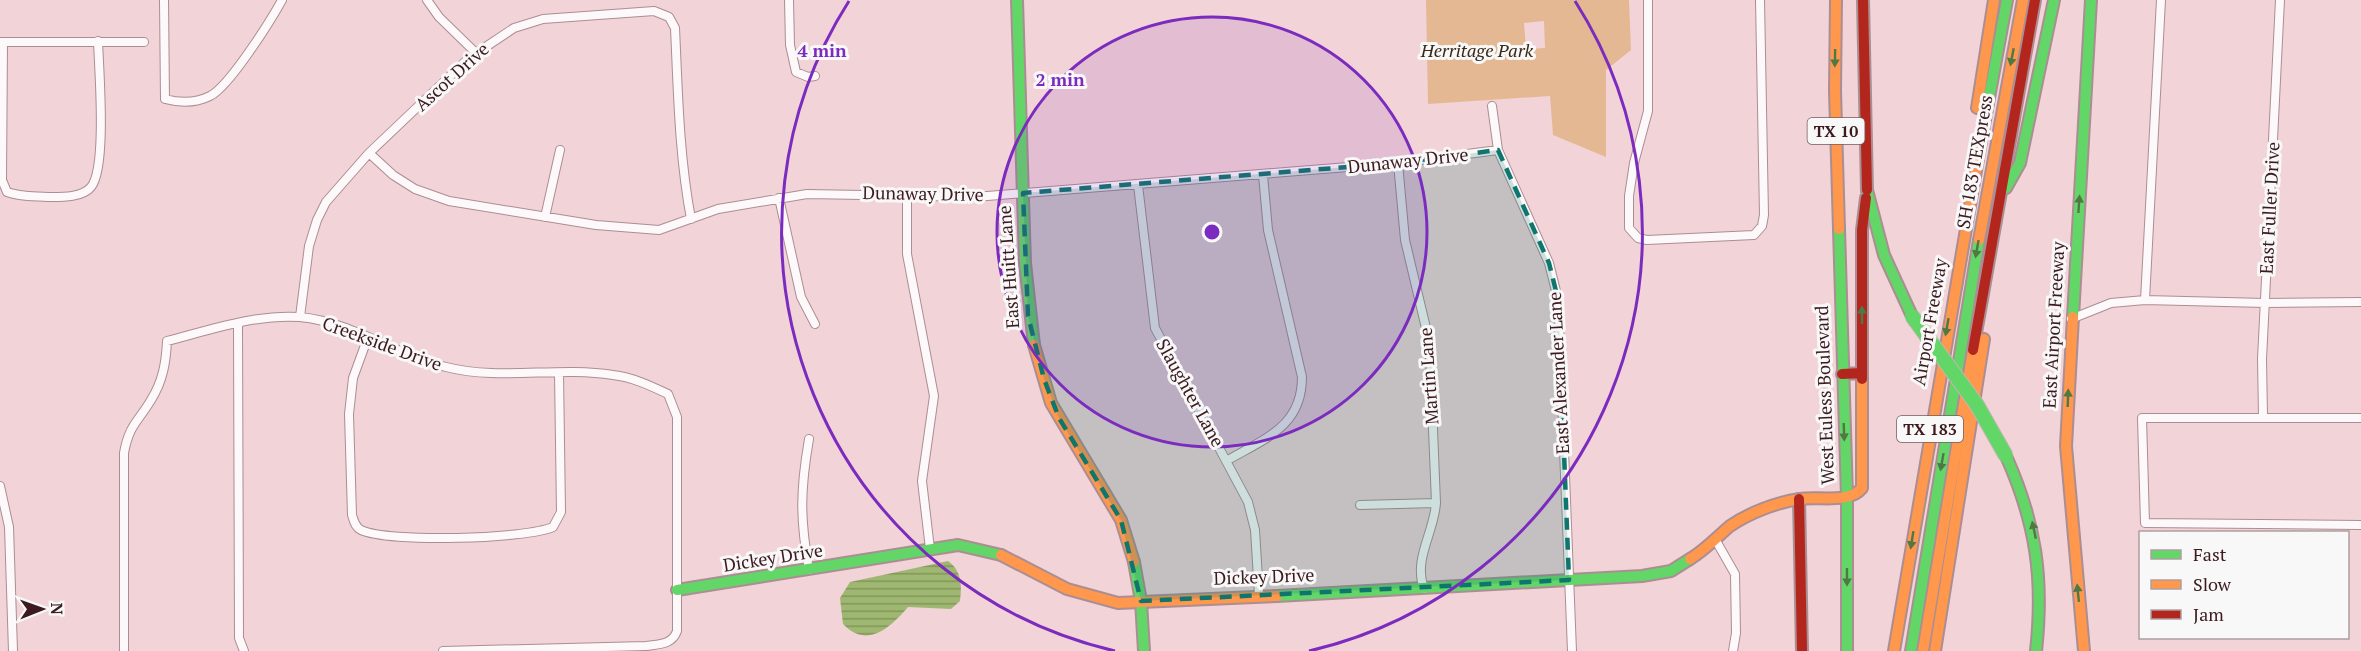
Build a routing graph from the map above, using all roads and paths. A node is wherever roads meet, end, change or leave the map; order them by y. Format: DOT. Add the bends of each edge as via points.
graph roads {
  1 [pos="164,0"];
  2 [pos="282,0"];
  3 [pos="427,0"];
  4 [pos="789,0"];
  5 [pos="1017,0"];
  6 [pos="1648,0"];
  7 [pos="1760,0"];
  8 [pos="1836,0"];
  9 [pos="1863,0"];
  10 [pos="1995,0"];
  11 [pos="2007,0"];
  12 [pos="2023,0"];
  13 [pos="2035,0"];
  14 [pos="2042,0"];
  15 [pos="2054,0"];
  16 [pos="2091,0"];
  17 [pos="2161,0"];
  18 [pos="2280,0"];
  19 [pos="98,41"];
  20 [pos="2,42"];
  21 [pos="144,42"];
  22 [pos="476,53"];
  23 [pos="815,76"];
  24 [pos="1492,106"];
  25 [pos="560,150"];
  26 [pos="1498,150"];
  27 [pos="369,153"];
  28 [pos="1398,163"];
  29 [pos="1263,175"];
  30 [pos="1138,185"];
  31 [pos="2006,188"];
  32 [pos="1868,190"];
  33 [pos="1023,193"];
  34 [pos="907,195"];
  35 [pos="779,198"];
  36 [pos="1968,207"];
  37 [pos="545,217"];
  38 [pos="691,219"];
  39 [pos="2145,300"];
  40 [pos="2361,302"];
  41 [pos="2265,303"];
  42 [pos="300,317"];
  43 [pos="2071,319"];
  44 [pos="238,324"];
  45 [pos="815,324"];
  46 [pos="368,337"];
  47 [pos="559,373"];
  48 [pos="1842,374"];
  49 [pos="1862,374"];
  50 [pos="2263,416"];
  51 [pos="2361,418"];
  52 [pos="809,439"];
  53 [pos="1228,460"];
  54 [pos="0,486"];
  55 [pos="1847,497"];
  56 [pos="1799,499"];
  57 [pos="1436,503"];
  58 [pos="1360,505"];
  59 [pos="2361,525"];
  60 [pos="1715,539"];
  61 [pos="930,549"];
  62 [pos="809,570"];
  63 [pos="1569,580"];
  64 [pos="677,590"];
  65 [pos="1424,590"];
  66 [pos="1259,595"];
  67 [pos="1141,601"];
  68 [pos="13,651"];
  69 [pos="124,651"];
  70 [pos="244,651"];
  71 [pos="443,651"];
  72 [pos="1143,651"];
  73 [pos="1572,651"];
  74 [pos="1733,651"];
  75 [pos="1802,651"];
  76 [pos="1847,651"];
  77 [pos="1894,651"];
  78 [pos="1911,651"];
  79 [pos="1923,651"];
  80 [pos="1935,651"];
  81 [pos="2036,651"];
  82 [pos="2084,651"];
  1 -- 2 [label="street" via="165,99 194,101 214,94"];
  3 -- 22 [label="street"];
  4 -- 23 [label="street" via="790,45 796,72"];
  5 -- 33 [label="main road, East Huitt Lane"];
  6 -- 7 [label="street" via="1648,111 1629,196 1629,228 1638,238 1647,240 1754,235 1762,226"];
  8 -- 48 [label="main road, West Euless Boulevard / TX 10, one-way"];
  9 -- 32 [label="main road, West Euless Boulevard / TX 10"];
  10 -- 36 [label="main road" via="1971,147"];
  11 -- 36 [label="main road, Airport Freeway / TX 183"];
  12 -- 78 [label="main road, SH 183 TEXpress, one-way" via="1988,184"];
  13 -- 79 [label="main road, SH 183 TEXpress"];
  14 -- 31 [label="main road, TX 183"];
  15 -- 31 [label="main road" via="2020,163"];
  43 -- 16 [label="main road, East Airport Freeway, one-way"];
  17 -- 39 [label="street"];
  18 -- 41 [label="street, East Fuller Drive"];
  19 -- 20 [label="street"];
  19 -- 20 [label="street" via="97,177 82,194 57,197 16,196 7,192 2,180"];
  19 -- 21 [label="street"];
  22 -- 27 [label="street, Ascot Drive"];
  22 -- 38 [label="street, Ascot Drive" via="514,28 543,19 654,11 669,17 675,28 684,183"];
  24 -- 26 [label="street, East Alexander Lane"];
  25 -- 37 [label="street"];
  26 -- 28 [label="street, Dunaway Drive"];
  26 -- 63 [label="street, East Alexander Lane" via="1549,263 1558,299"];
  27 -- 37 [label="street, Dunaway Drive" via="415,189 449,201"];
  27 -- 42 [label="street, Ascot Drive" via="345,177 317,220 304,270"];
  28 -- 29 [label="street, Dunaway Drive"];
  28 -- 57 [label="street, Martin Lane" via="1405,240 1430,356"];
  29 -- 30 [label="street, Dunaway Drive"];
  29 -- 53 [label="street" via="1268,230 1302,389 1289,420"];
  30 -- 33 [label="street, Dunaway Drive"];
  30 -- 53 [label="street, Slaughter Lane" via="1155,328"];
  31 -- 80 [label="main road, TX 183"];
  49 -- 32 [label="main road, West Euless Boulevard, one-way" via="1862,230"];
  81 -- 32 [label="main road, one-way, bridge" via="2041,589 2039,557 2023,492 1977,405 1893,286"];
  33 -- 34 [label="street, Dunaway Drive"];
  33 -- 67 [label="main road, East Huitt Lane" via="1028,315 1044,379 1059,418 1121,520 1133,554"];
  34 -- 35 [label="street, Dunaway Drive" via="838,192"];
  34 -- 61 [label="street" via="907,254 934,396 921,481"];
  35 -- 38 [label="street, Dunaway Drive" via="718,209"];
  35 -- 45 [label="street" via="801,297"];
  36 -- 77 [label="main road, Airport Freeway / TX 183, one-way"];
  37 -- 38 [label="street, Dunaway Drive" via="640,230 659,230"];
  39 -- 41 [label="street"];
  39 -- 43 [label="street" via="2110,303"];
  40 -- 41 [label="street"];
  41 -- 50 [label="street, East Fuller Drive"];
  42 -- 44 [label="street, Creekside Drive"];
  42 -- 46 [label="street, Creekside Drive"];
  82 -- 43 [label="main road, East Airport Freeway, one-way" via="2066,446"];
  44 -- 69 [label="street, Creekside Drive" via="167,341 161,381 128,431 124,453"];
  44 -- 70 [label="street" via="239,638"];
  46 -- 47 [label="street, Creekside Drive" via="448,368 499,374"];
  46 -- 47 [label="street" via="353,378 349,414 350,500 354,524 362,531 404,538 523,534 555,525 561,512"];
  47 -- 64 [label="street, Creekside Drive" via="614,375 668,394 677,417"];
  48 -- 49 [label="main road"];
  48 -- 55 [label="main road, West Euless Boulevard / TX 10, one-way"];
  49 -- 55 [label="main road, West Euless Boulevard" via="1864,483 1857,494"];
  50 -- 51 [label="street"];
  50 -- 59 [label="street" via="2142,418 2145,523"];
  52 -- 62 [label="street" via="801,524"];
  53 -- 66 [label="street, Slaughter Lane" via="1253,518"];
  54 -- 68 [label="street" via="9,527"];
  55 -- 56 [label="main road, Dickey Drive"];
  55 -- 76 [label="main road, one-way"];
  56 -- 60 [label="main road, Dickey Drive" via="1748,515"];
  56 -- 75 [label="main road"];
  57 -- 58 [label="street"];
  57 -- 65 [label="street, Martin Lane" via="1435,520 1419,570"];
  60 -- 63 [label="main road, Dickey Drive" via="1671,571"];
  60 -- 74 [label="street" via="1735,574"];
  61 -- 62 [label="main road, Dickey Drive"];
  61 -- 67 [label="main road, Dickey Drive" via="958,545 989,549 1094,600"];
  62 -- 64 [label="main road, Dickey Drive"];
  63 -- 65 [label="main road, Dickey Drive"];
  63 -- 73 [label="street, East Alexander Lane"];
  64 -- 71 [label="street" via="677,631 675,638 666,643"];
  65 -- 66 [label="main road, Dickey Drive"];
  66 -- 67 [label="main road, Dickey Drive"];
  67 -- 72 [label="main road, East Huitt Lane"];
}
